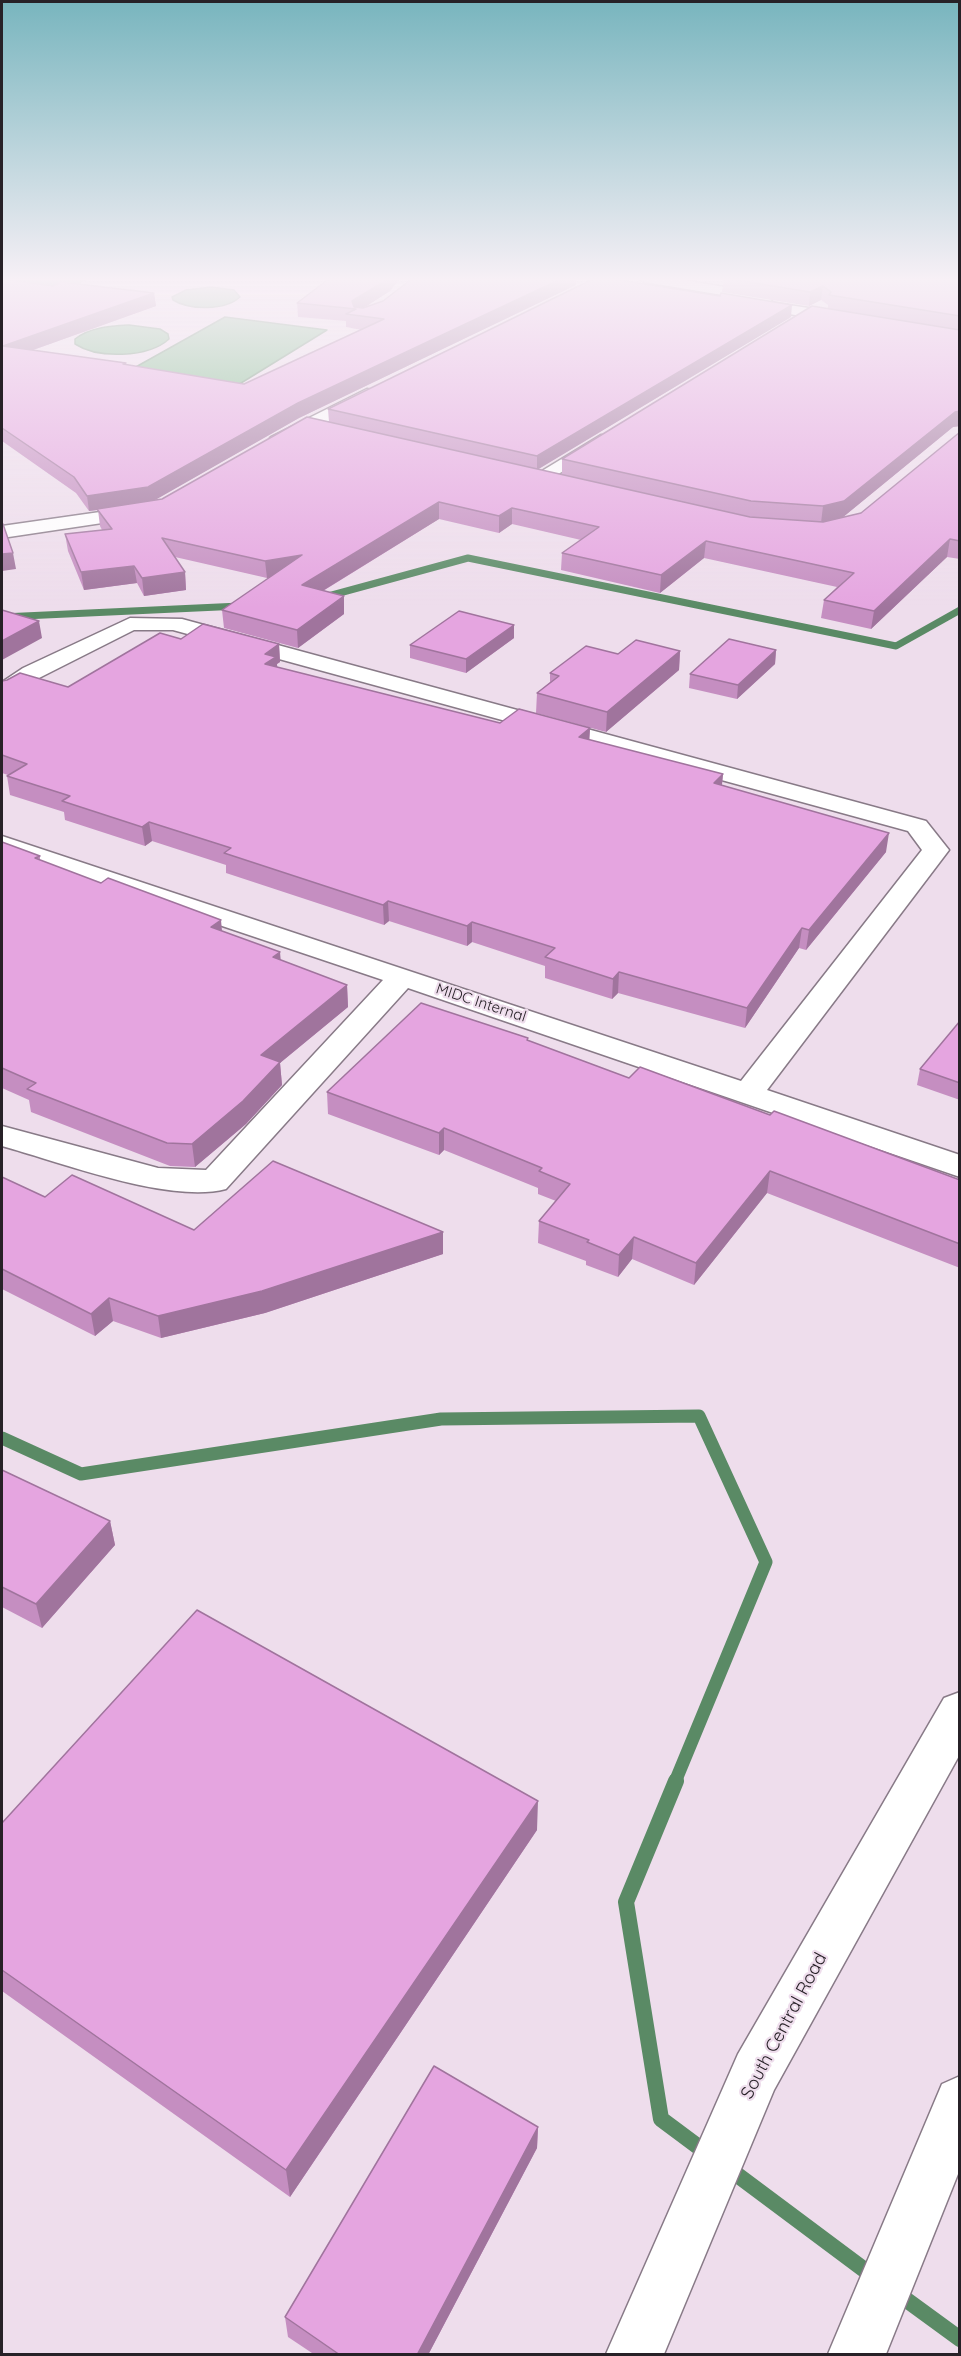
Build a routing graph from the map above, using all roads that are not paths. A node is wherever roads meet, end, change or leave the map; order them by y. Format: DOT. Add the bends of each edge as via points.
graph roads {
  1 [pos="380,388"];
  2 [pos="306,424"];
  3 [pos="340,432"];
  4 [pos="611,435"];
  5 [pos="266,447"];
  6 [pos="521,472"];
  7 [pos="542,477"];
  8 [pos="564,483"];
  9 [pos="156,510"];
  10 [pos="2,532"];
  11 [pos="2,691"];
  12 [pos="2,844"];
  13 [pos="402,977"];
  14 [pos="748,1093"];
  15 [pos="2,1136"];
  16 [pos="960,1167"];
  17 [pos="960,1711"];
  18 [pos="960,2102"];
  19 [pos="635,2355"];
  20 [pos="858,2355"];
  1 -- 2 [label="street"];
  2 -- 3 [label="street"];
  2 -- 5 [label="street"];
  4 -- 7 [label="street"];
  6 -- 7 [label="street"];
  7 -- 8 [label="street"];
  9 -- 10 [label="street"];
  11 -- 14 [label="street" via="130,624 174,624 917,826 936,850"];
  12 -- 13 [label="street, MIDC Internal"];
  13 -- 14 [label="street, MIDC Internal"];
  13 -- 15 [label="street" via="214,1181 158,1179"];
  14 -- 16 [label="street, MIDC Internal"];
  17 -- 19 [label="street, South Central Road" via="756,2072"];
  18 -- 20 [label="street"];
}
